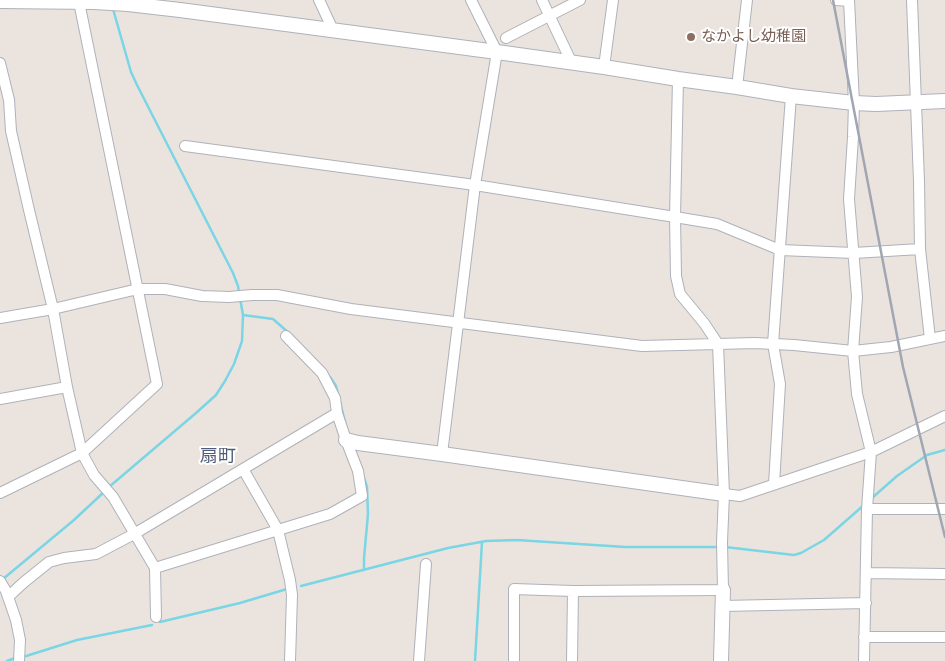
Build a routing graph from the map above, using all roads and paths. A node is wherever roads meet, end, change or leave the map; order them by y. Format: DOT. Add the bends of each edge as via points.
graph roads {
  1 [pos="319,0"];
  2 [pos="472,0"];
  3 [pos="542,0"];
  4 [pos="580,0"];
  5 [pos="613,0"];
  6 [pos="747,0"];
  7 [pos="836,0"];
  8 [pos="912,0"];
  9 [pos="0,1"];
  10 [pos="849,1"];
  11 [pos="79,2"];
  12 [pos="132,2"];
  13 [pos="549,16"];
  14 [pos="333,30"];
  15 [pos="506,38"];
  16 [pos="497,52"];
  17 [pos="569,62"];
  18 [pos="0,63"];
  19 [pos="604,67"];
  20 [pos="678,80"];
  21 [pos="737,87"];
  22 [pos="791,96"];
  23 [pos="945,101"];
  24 [pos="854,103"];
  25 [pos="915,103"];
  26 [pos="185,146"];
  27 [pos="475,185"];
  28 [pos="675,217"];
  29 [pos="920,249"];
  30 [pos="780,250"];
  31 [pos="854,253"];
  32 [pos="138,289"];
  33 [pos="53,309"];
  34 [pos="0,318"];
  35 [pos="458,322"];
  36 [pos="286,336"];
  37 [pos="945,336"];
  38 [pos="930,339"];
  39 [pos="718,344"];
  40 [pos="773,344"];
  41 [pos="853,351"];
  42 [pos="67,387"];
  43 [pos="0,399"];
  44 [pos="336,413"];
  45 [pos="945,416"];
  46 [pos="346,440"];
  47 [pos="871,452"];
  48 [pos="82,453"];
  49 [pos="442,454"];
  50 [pos="243,469"];
  51 [pos="774,484"];
  52 [pos="0,493"];
  53 [pos="724,494"];
  54 [pos="867,509"];
  55 [pos="945,509"];
  56 [pos="278,530"];
  57 [pos="134,534"];
  58 [pos="426,564"];
  59 [pos="154,568"];
  60 [pos="866,573"];
  61 [pos="945,574"];
  62 [pos="0,581"];
  63 [pos="723,590"];
  64 [pos="573,591"];
  65 [pos="7,594"];
  66 [pos="866,603"];
  67 [pos="722,606"];
  68 [pos="156,617"];
  69 [pos="864,637"];
  70 [pos="945,637"];
  71 [pos="19,658"];
  72 [pos="290,661"];
  73 [pos="419,661"];
  74 [pos="514,661"];
  75 [pos="572,661"];
  76 [pos="721,661"];
  77 [pos="864,661"];
  1 -- 14 [label="street"];
  2 -- 16 [label="street"];
  3 -- 13 [label="street"];
  4 -- 13 [label="street"];
  5 -- 19 [label="street"];
  6 -- 21 [label="street"];
  7 -- 10 [label="street"];
  8 -- 25 [label="street"];
  9 -- 11 [label="street"];
  10 -- 24 [label="street"];
  11 -- 12 [label="street"];
  11 -- 32 [label="street"];
  12 -- 14 [label="street"];
  13 -- 15 [label="street"];
  13 -- 17 [label="street" via="570,57"];
  14 -- 16 [label="street"];
  16 -- 17 [label="street"];
  16 -- 27 [label="street"];
  17 -- 19 [label="street"];
  18 -- 33 [label="street" via="9,100 11,130"];
  19 -- 20 [label="street"];
  20 -- 21 [label="street"];
  20 -- 28 [label="street"];
  21 -- 22 [label="street"];
  22 -- 24 [label="street"];
  22 -- 30 [label="street"];
  23 -- 25 [label="street"];
  24 -- 25 [label="street"];
  24 -- 31 [label="street" via="849,199"];
  25 -- 29 [label="street"];
  26 -- 27 [label="street"];
  27 -- 28 [label="street"];
  27 -- 35 [label="street"];
  28 -- 30 [label="street" via="717,224"];
  28 -- 39 [label="street" via="676,276 680,294"];
  29 -- 31 [label="street"];
  29 -- 38 [label="street"];
  30 -- 31 [label="street"];
  30 -- 40 [label="street"];
  31 -- 41 [label="street" via="857,297"];
  32 -- 33 [label="street"];
  32 -- 35 [label="street" via="165,289 202,296 276,295"];
  32 -- 48 [label="street" via="157,384"];
  33 -- 34 [label="street"];
  33 -- 42 [label="street"];
  35 -- 39 [label="street" via="642,346"];
  35 -- 49 [label="street"];
  36 -- 44 [label="street" via="322,373 335,398"];
  37 -- 38 [label="street"];
  38 -- 41 [label="street"];
  39 -- 40 [label="street"];
  39 -- 53 [label="street"];
  40 -- 41 [label="street"];
  40 -- 51 [label="street" via="780,384"];
  41 -- 47 [label="street" via="857,394"];
  42 -- 43 [label="street"];
  42 -- 48 [label="street"];
  44 -- 46 [label="street"];
  44 -- 50 [label="street"];
  45 -- 47 [label="street"];
  46 -- 49 [label="street"];
  46 -- 56 [label="street" via="358,471 362,496 330,514"];
  47 -- 51 [label="street"];
  47 -- 54 [label="street"];
  48 -- 52 [label="street"];
  48 -- 57 [label="street"];
  49 -- 53 [label="street"];
  50 -- 56 [label="street"];
  50 -- 57 [label="street"];
  51 -- 53 [label="street" via="740,496"];
  53 -- 63 [label="street"];
  54 -- 55 [label="street"];
  54 -- 60 [label="street"];
  56 -- 59 [label="street"];
  56 -- 72 [label="street" via="292,596"];
  57 -- 59 [label="street"];
  57 -- 65 [label="street" via="96,554 50,562"];
  58 -- 73 [label="street"];
  59 -- 68 [label="street"];
  60 -- 61 [label="street"];
  60 -- 66 [label="street"];
  62 -- 65 [label="street"];
  63 -- 64 [label="street"];
  63 -- 67 [label="street"];
  64 -- 74 [label="street" via="514,589"];
  64 -- 75 [label="street"];
  65 -- 71 [label="street" via="20,640"];
  66 -- 67 [label="street"];
  66 -- 69 [label="street"];
  67 -- 76 [label="street"];
  69 -- 70 [label="street"];
  69 -- 77 [label="street"];
}
